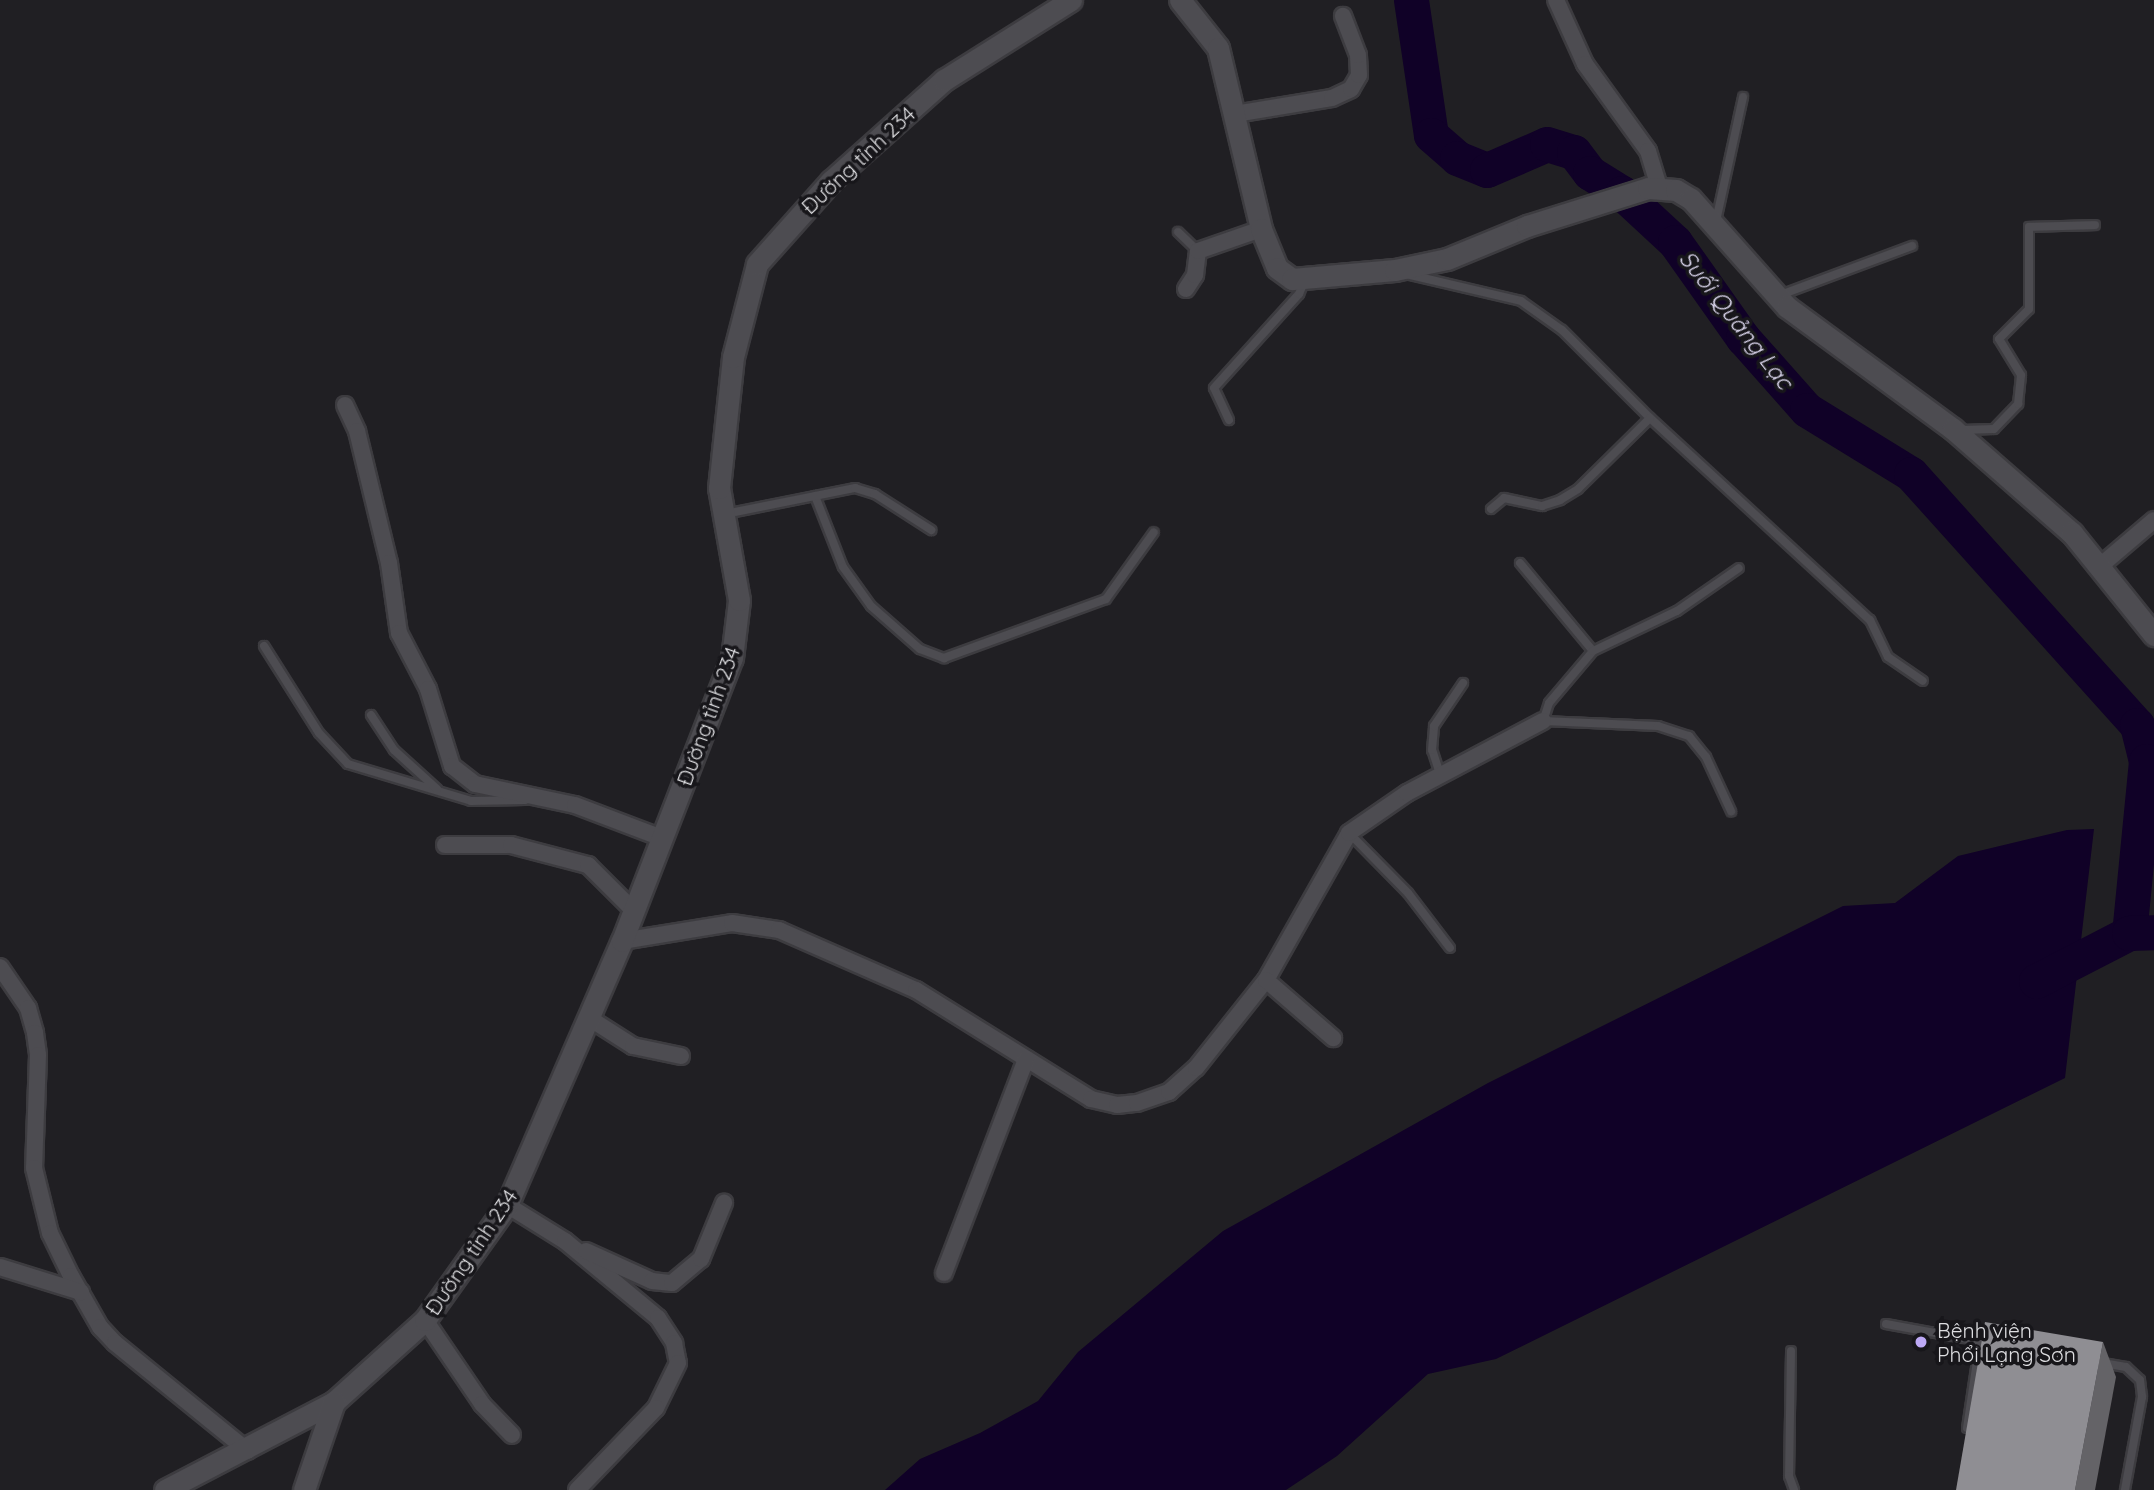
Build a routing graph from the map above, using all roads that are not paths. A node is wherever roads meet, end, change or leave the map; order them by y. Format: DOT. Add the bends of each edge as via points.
graph roads {
  1 [pos="1071,0"];
  2 [pos="1180,0"];
  3 [pos="1556,0"];
  4 [pos="1343,16"];
  5 [pos="1743,97"];
  6 [pos="1236,114"];
  7 [pos="1653,187"];
  8 [pos="2095,225"];
  9 [pos="1714,226"];
  10 [pos="1261,229"];
  11 [pos="1178,232"];
  12 [pos="1912,246"];
  13 [pos="1198,251"];
  14 [pos="1395,270"];
  15 [pos="1304,281"];
  16 [pos="1186,289"];
  17 [pos="1777,296"];
  18 [pos="345,405"];
  19 [pos="1650,418"];
  20 [pos="1228,420"];
  21 [pos="1953,429"];
  22 [pos="815,495"];
  23 [pos="1491,509"];
  24 [pos="722,514"];
  25 [pos="2154,520"];
  26 [pos="931,530"];
  27 [pos="1154,532"];
  28 [pos="1520,563"];
  29 [pos="2099,567"];
  30 [pos="1739,568"];
  31 [pos="2154,635"];
  32 [pos="264,646"];
  33 [pos="1592,651"];
  34 [pos="1923,681"];
  35 [pos="1463,683"];
  36 [pos="371,715"];
  37 [pos="1543,721"];
  38 [pos="1441,777"];
  39 [pos="442,793"];
  40 [pos="541,798"];
  41 [pos="1731,811"];
  42 [pos="1349,833"];
  43 [pos="662,838"];
  44 [pos="445,845"];
  45 [pos="634,911"];
  46 [pos="622,941"];
  47 [pos="1450,948"];
  48 [pos="0,967"];
  49 [pos="1266,980"];
  50 [pos="589,1018"];
  51 [pos="1333,1038"];
  52 [pos="681,1056"];
  53 [pos="1026,1059"];
  54 [pos="724,1203"];
  55 [pos="507,1205"];
  56 [pos="565,1241"];
  57 [pos="0,1267"];
  58 [pos="944,1273"];
  59 [pos="81,1292"];
  60 [pos="425,1320"];
  61 [pos="1886,1324"];
  62 [pos="1980,1341"];
  63 [pos="2006,1346"];
  64 [pos="1791,1351"];
  65 [pos="2086,1360"];
  66 [pos="334,1402"];
  67 [pos="512,1435"];
  68 [pos="1966,1436"];
  69 [pos="248,1451"];
  70 [pos="165,1490"];
  71 [pos="304,1490"];
  72 [pos="577,1490"];
  73 [pos="1794,1490"];
  74 [pos="2125,1490"];
  1 -- 24 [label="main road, Đường tỉnh 234" via="944,80 831,181 765,251 751,279 733,357 721,464"];
  2 -- 6 [label="main road" via="1218,48"];
  3 -- 7 [label="street" via="1584,64 1648,151"];
  4 -- 6 [label="street" via="1358,55 1359,75 1351,89 1332,98"];
  5 -- 9 [label="lane"];
  6 -- 10 [label="main road"];
  7 -- 9 [label="main road" via="1691,199"];
  7 -- 14 [label="main road" via="1447,258"];
  8 -- 21 [label="lane" via="2029,227 2028,309 1998,339 2021,375 2018,404 1994,429 1983,433"];
  9 -- 17 [label="main road"];
  10 -- 13 [label="street"];
  10 -- 15 [label="main road" via="1277,268"];
  11 -- 13 [label="lane"];
  12 -- 17 [label="lane"];
  13 -- 16 [label="street" via="1195,275"];
  14 -- 15 [label="main road" via="1350,271"];
  14 -- 19 [label="lane" via="1521,301 1562,330"];
  15 -- 20 [label="lane" via="1299,293 1214,388"];
  17 -- 21 [label="main road"];
  18 -- 40 [label="street" via="357,431 389,563 399,633 428,689 452,766 475,784"];
  19 -- 23 [label="lane" via="1578,489 1560,500 1542,506 1504,498"];
  19 -- 34 [label="lane" via="1870,620 1888,657"];
  21 -- 29 [label="main road" via="2072,533"];
  22 -- 24 [label="lane"];
  22 -- 26 [label="lane" via="855,488 867,491"];
  22 -- 27 [label="lane" via="843,567 872,606 920,649 944,658 1106,599"];
  24 -- 43 [label="main road, Đường tỉnh 234" via="738,586 737,640"];
  25 -- 29 [label="street"];
  28 -- 33 [label="lane"];
  29 -- 31 [label="main road"];
  30 -- 33 [label="lane" via="1677,611"];
  32 -- 39 [label="lane" via="337,755 360,769"];
  33 -- 37 [label="lane" via="1549,703"];
  35 -- 38 [label="lane" via="1434,726 1432,750"];
  36 -- 39 [label="lane" via="394,750"];
  37 -- 38 [label="street"];
  37 -- 41 [label="lane" via="1658,726 1689,736 1706,757"];
  38 -- 42 [label="street" via="1407,793"];
  39 -- 40 [label="lane" via="471,801"];
  40 -- 43 [label="street" via="575,804"];
  42 -- 47 [label="lane" via="1408,892"];
  42 -- 49 [label="street"];
  43 -- 45 [label="main road, Đường tỉnh 234"];
  44 -- 45 [label="street" via="511,845 588,865"];
  45 -- 46 [label="main road, Đường tỉnh 234"];
  46 -- 50 [label="main road, Đường tỉnh 234"];
  46 -- 53 [label="street" via="732,923 779,930 915,990"];
  48 -- 59 [label="street" via="28,1008 38,1055 34,1168 39,1200 50,1233"];
  49 -- 51 [label="street"];
  49 -- 53 [label="street" via="1196,1068 1169,1092 1138,1103 1117,1105 1091,1099"];
  50 -- 52 [label="street" via="633,1046"];
  50 -- 55 [label="main road, Đường tỉnh 234"];
  53 -- 58 [label="street"];
  54 -- 56 [label="street" via="701,1259 672,1283 652,1281"];
  55 -- 56 [label="street"];
  55 -- 60 [label="main road, Đường tỉnh 234"];
  56 -- 72 [label="street" via="658,1318 674,1343 678,1363 656,1408"];
  57 -- 59 [label="street"];
  59 -- 69 [label="street" via="100,1327 115,1343"];
  60 -- 66 [label="main road, Đường tỉnh 234"];
  60 -- 67 [label="street" via="482,1404"];
  61 -- 62 [label="lane"];
  62 -- 63 [label="lane"];
  62 -- 68 [label="lane"];
  64 -- 73 [label="lane" via="1789,1476"];
  65 -- 74 [label="lane" via="2126,1367 2140,1380 2142,1397"];
  66 -- 69 [label="main road, Đường tỉnh 234"];
  66 -- 71 [label="main road"];
  69 -- 70 [label="main road, Đường tỉnh 234"];
}
